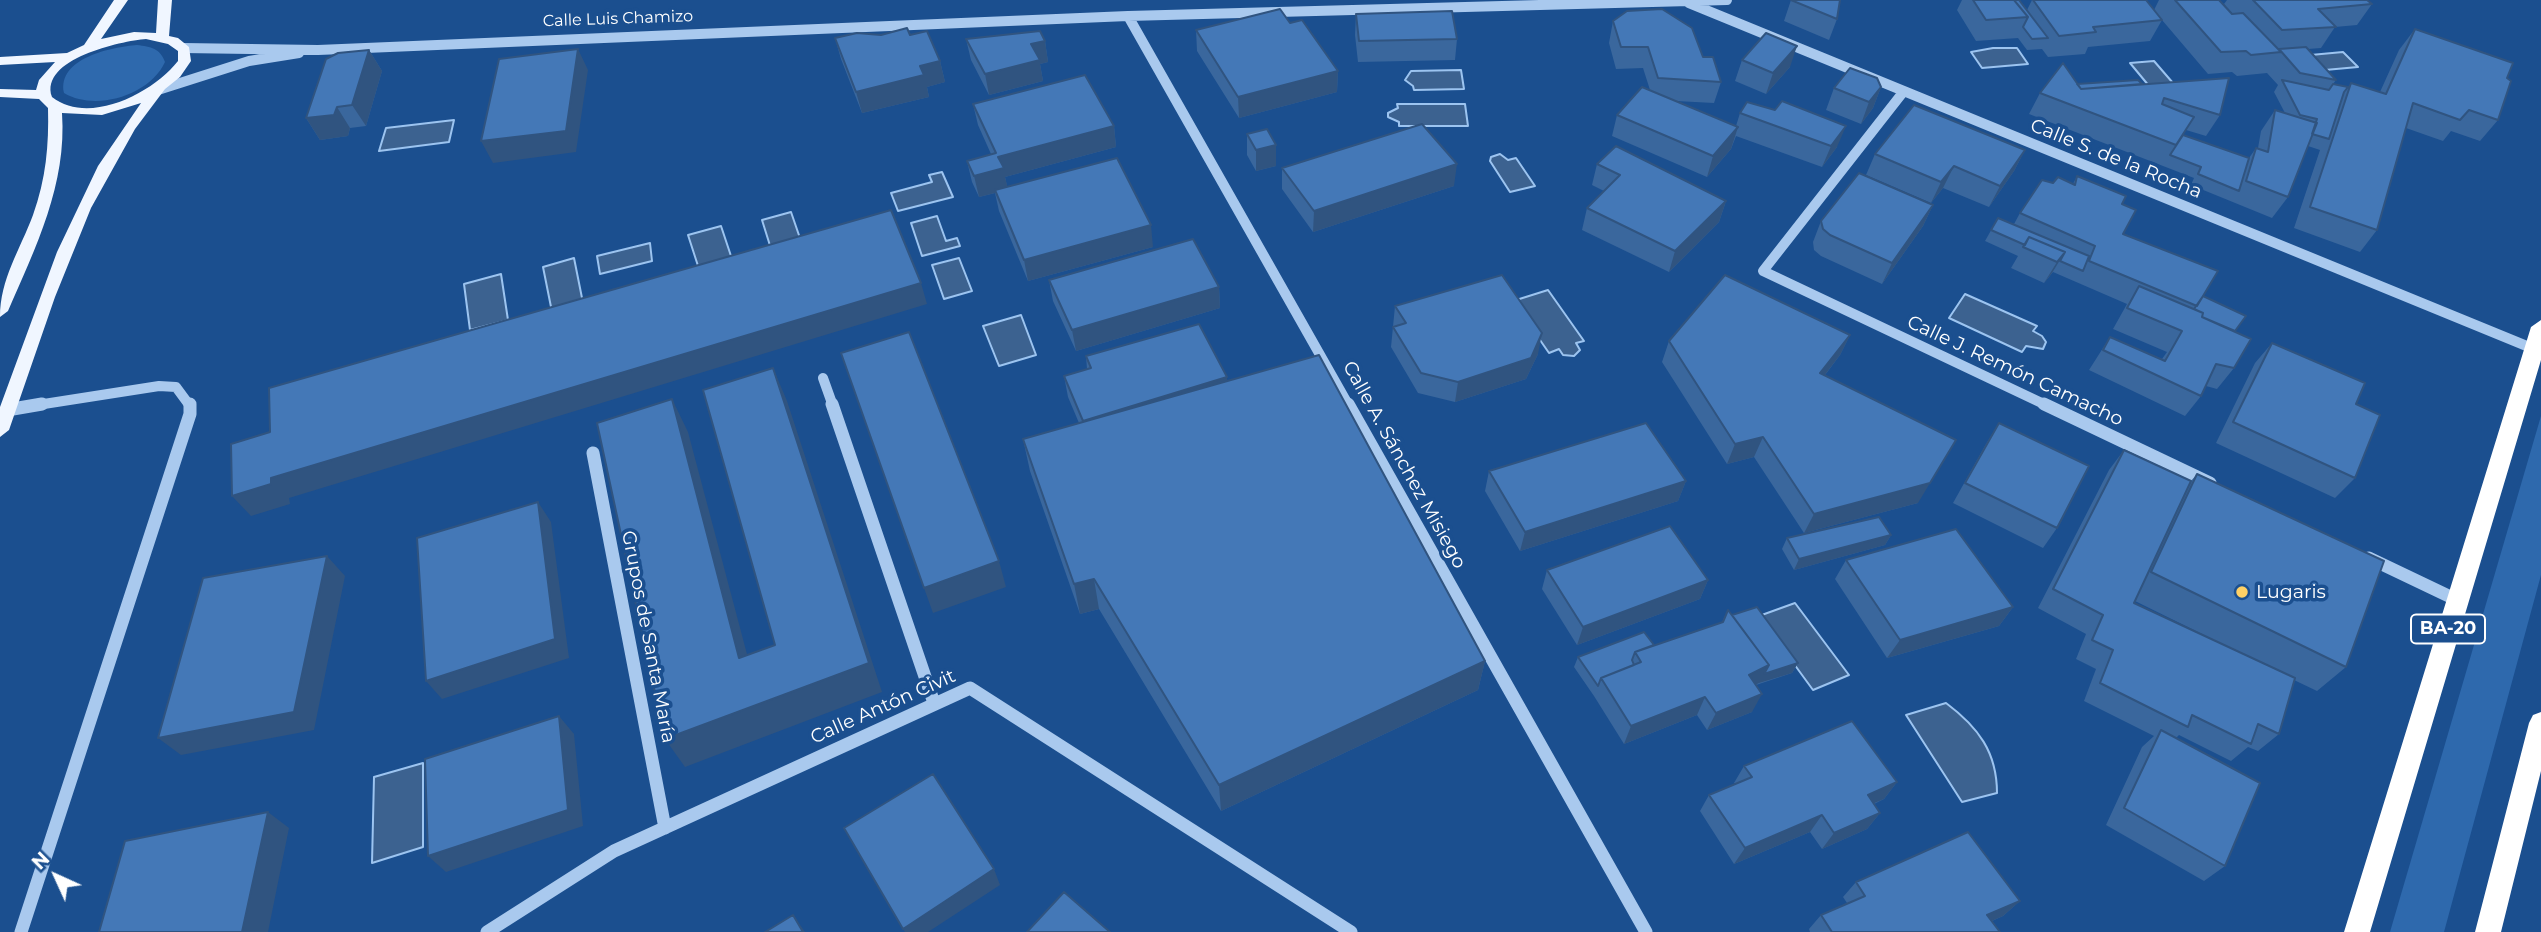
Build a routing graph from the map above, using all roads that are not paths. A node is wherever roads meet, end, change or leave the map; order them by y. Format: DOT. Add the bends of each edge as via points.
graph roads {
  1 [pos="121,0"];
  2 [pos="165,0"];
  3 [pos="1727,0"];
  4 [pos="1684,1"];
  5 [pos="1128,16"];
  6 [pos="162,36"];
  7 [pos="88,48"];
  8 [pos="183,48"];
  9 [pos="318,50"];
  10 [pos="71,57"];
  11 [pos="0,61"];
  12 [pos="158,90"];
  13 [pos="1904,91"];
  14 [pos="0,93"];
  15 [pos="45,95"];
  16 [pos="55,108"];
  17 [pos="0,311"];
  18 [pos="2541,327"];
  19 [pos="2534,349"];
  20 [pos="823,378"];
  21 [pos="7,411"];
  22 [pos="0,430"];
  23 [pos="593,453"];
  24 [pos="2224,489"];
  25 [pos="2361,554"];
  26 [pos="2457,600"];
  27 [pos="934,703"];
  28 [pos="2541,723"];
  29 [pos="665,828"];
  30 [pos="21,932"];
  31 [pos="487,932"];
  32 [pos="1351,932"];
  33 [pos="1646,932"];
  34 [pos="2357,932"];
  35 [pos="2488,932"];
  1 -- 7 [label="main road"];
  2 -- 6 [label="main road"];
  3 -- 4 [label="street, Calle Luis Chamizo"];
  4 -- 5 [label="street, Calle Luis Chamizo"];
  4 -- 13 [label="street, Calle S. de la Rocha"];
  5 -- 9 [label="street, Calle Luis Chamizo"];
  5 -- 33 [label="street, Calle A. Sánchez Misiego"];
  6 -- 7 [label="main road" via="128,36"];
  6 -- 8 [label="main road"];
  7 -- 10 [label="main road"];
  8 -- 9 [label="street, Calle Luis Chamizo"];
  8 -- 12 [label="main road" via="182,67"];
  9 -- 12 [label="street" via="249,61"];
  10 -- 11 [label="main road"];
  10 -- 15 [label="main road" via="47,79"];
  12 -- 16 [label="main road" via="105,110"];
  12 -- 21 [label="main road" via="120,137 88,195"];
  13 -- 19 [label="street, Calle S. de la Rocha"];
  13 -- 24 [label="street, Calle J. Remón Camacho" via="1763,271"];
  14 -- 15 [label="main road"];
  15 -- 16 [label="main road"];
  16 -- 17 [label="main road" via="54,177"];
  18 -- 19 [label="highway, BA-20"];
  19 -- 26 [label="highway, BA-20"];
  20 -- 27 [label="street"];
  21 -- 22 [label="main road"];
  21 -- 30 [label="street" via="159,386 176,387 190,403 186,428"];
  23 -- 29 [label="street, Grupos de Santa María"];
  25 -- 26 [label="street"];
  26 -- 34 [label="highway, BA-20"];
  27 -- 29 [label="street, Calle Antón Civit"];
  27 -- 32 [label="street, Calle Antón Civit" via="970,688"];
  28 -- 35 [label="highway"];
  29 -- 31 [label="street, Calle Antón Civit" via="614,851"];
}
